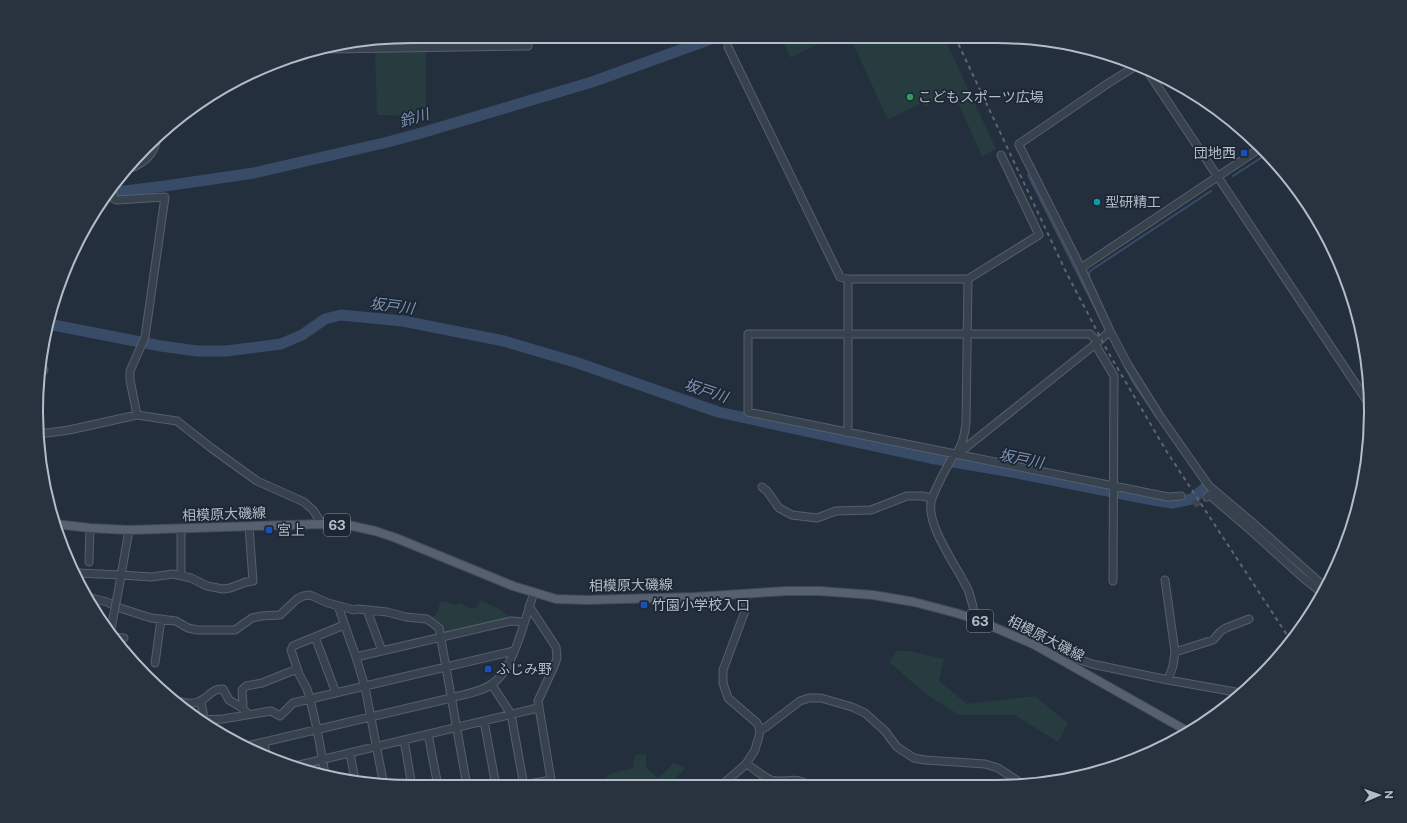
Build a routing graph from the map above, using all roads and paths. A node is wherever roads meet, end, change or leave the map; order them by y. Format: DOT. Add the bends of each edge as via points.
graph roads {
  1 [pos="528,43"];
  2 [pos="728,47"];
  3 [pos="341,50"];
  4 [pos="1131,69"];
  5 [pos="1152,78"];
  6 [pos="155,148"];
  7 [pos="1256,151"];
  8 [pos="1001,156"];
  9 [pos="138,165"];
  10 [pos="1218,177"];
  11 [pos="113,195"];
  12 [pos="1081,268"];
  13 [pos="968,278"];
  14 [pos="848,279"];
  15 [pos="1110,331"];
  16 [pos="849,335"];
  17 [pos="966,335"];
  18 [pos="1096,343"];
  19 [pos="1363,397"];
  20 [pos="137,415"];
  21 [pos="44,433"];
  22 [pos="848,433"];
  23 [pos="956,453"];
  24 [pos="762,487"];
  25 [pos="1112,487"];
  26 [pos="1181,496"];
  27 [pos="1207,497"];
  28 [pos="932,498"];
  29 [pos="322,524"];
  30 [pos="61,525"];
  31 [pos="1251,525"];
  32 [pos="249,527"];
  33 [pos="90,528"];
  34 [pos="181,529"];
  35 [pos="129,530"];
  36 [pos="89,562"];
  37 [pos="81,573"];
  38 [pos="121,574"];
  39 [pos="181,575"];
  40 [pos="1165,580"];
  41 [pos="1113,581"];
  42 [pos="1321,583"];
  43 [pos="1318,590"];
  44 [pos="534,593"];
  45 [pos="746,594"];
  46 [pos="94,599"];
  47 [pos="338,606"];
  48 [pos="529,606"];
  49 [pos="367,610"];
  50 [pos="160,619"];
  51 [pos="975,619"];
  52 [pos="1249,619"];
  53 [pos="524,622"];
  54 [pos="112,625"];
  55 [pos="344,625"];
  56 [pos="315,637"];
  57 [pos="441,637"];
  58 [pos="120,638"];
  59 [pos="124,638"];
  60 [pos="382,651"];
  61 [pos="514,651"];
  62 [pos="1176,652"];
  63 [pos="1056,656"];
  64 [pos="356,657"];
  65 [pos="153,658"];
  66 [pos="446,667"];
  67 [pos="297,669"];
  68 [pos="1168,680"];
  69 [pos="492,685"];
  70 [pos="365,686"];
  71 [pos="1235,692"];
  72 [pos="336,693"];
  73 [pos="451,698"];
  74 [pos="310,699"];
  75 [pos="201,701"];
  76 [pos="187,704"];
  77 [pos="241,707"];
  78 [pos="538,708"];
  79 [pos="248,714"];
  80 [pos="511,714"];
  81 [pos="202,715"];
  82 [pos="371,716"];
  83 [pos="211,721"];
  84 [pos="484,721"];
  85 [pos="456,727"];
  86 [pos="317,729"];
  87 [pos="1184,729"];
  88 [pos="760,730"];
  89 [pos="428,734"];
  90 [pos="404,740"];
  91 [pos="264,742"];
  92 [pos="254,744"];
  93 [pos="377,747"];
  94 [pos="265,750"];
  95 [pos="350,753"];
  96 [pos="323,759"];
  97 [pos="306,764"];
  98 [pos="746,764"];
  99 [pos="324,769"];
  100 [pos="354,775"];
  101 [pos="383,779"];
  102 [pos="1015,779"];
  103 [pos="411,780"];
  104 [pos="437,780"];
  105 [pos="466,780"];
  106 [pos="495,780"];
  107 [pos="521,780"];
  108 [pos="551,780"];
  109 [pos="728,780"];
  110 [pos="772,780"];
  111 [pos="772,780"];
  112 [pos="799,780"];
  1 -- 3 [label="street" via="528,46"];
  2 -- 14 [label="street" via="840,277"];
  4 -- 12 [label="street" via="1019,144"];
  5 -- 10 [label="street"];
  6 -- 9 [label="street" via="149,157"];
  7 -- 10 [label="street"];
  8 -- 13 [label="street" via="1038,234"];
  10 -- 12 [label="street"];
  10 -- 19 [label="street"];
  11 -- 20 [label="street" via="118,200 164,197 145,337 130,371"];
  12 -- 15 [label="street"];
  13 -- 14 [label="street"];
  13 -- 17 [label="street"];
  14 -- 16 [label="street"];
  15 -- 18 [label="street"];
  15 -- 31 [label="street" via="1160,416 1209,486"];
  16 -- 17 [label="street"];
  16 -- 22 [label="street"];
  16 -- 22 [label="street" via="748,334 748,412"];
  17 -- 18 [label="street" via="1090,334"];
  17 -- 23 [label="street" via="966,423 963,441"];
  18 -- 23 [label="street"];
  18 -- 25 [label="street" via="1114,376"];
  20 -- 21 [label="street"];
  20 -- 29 [label="street" via="177,421 257,481 304,502"];
  22 -- 23 [label="street"];
  23 -- 25 [label="street"];
  23 -- 28 [label="street"];
  24 -- 28 [label="street" via="779,508 792,515 817,518 836,511 871,510 907,496"];
  25 -- 26 [label="street" via="1168,498"];
  25 -- 41 [label="street"];
  27 -- 31 [label="street" via="1209,495"];
  28 -- 51 [label="street" via="933,521 969,593"];
  29 -- 32 [label="main road, 相模原大磯線 / 63"];
  29 -- 44 [label="main road, 相模原大磯線 / 63" via="348,525 382,534 492,579"];
  30 -- 33 [label="main road, 相模原大磯線 / 63"];
  31 -- 42 [label="street"];
  31 -- 43 [label="street" via="1300,576"];
  32 -- 34 [label="main road, 相模原大磯線 / 63"];
  32 -- 39 [label="street" via="253,581 223,590"];
  33 -- 35 [label="main road, 相模原大磯線 / 63"];
  33 -- 36 [label="street"];
  34 -- 35 [label="main road, 相模原大磯線 / 63"];
  34 -- 39 [label="street"];
  35 -- 38 [label="street"];
  37 -- 38 [label="street"];
  38 -- 39 [label="street" via="151,577"];
  38 -- 54 [label="street, bridge"];
  40 -- 62 [label="street"];
  44 -- 45 [label="main road, 相模原大磯線 / 63" via="556,599 574,600"];
  44 -- 48 [label="street"];
  45 -- 51 [label="main road, 相模原大磯線 / 63" via="807,591 860,593 914,602"];
  45 -- 88 [label="street" via="745,611 723,670 723,683 728,698 757,723"];
  46 -- 50 [label="street"];
  47 -- 49 [label="street"];
  47 -- 50 [label="street" via="310,595 302,596 280,615 252,618 234,630 197,630 176,621"];
  47 -- 55 [label="street"];
  48 -- 53 [label="street"];
  48 -- 78 [label="street" via="557,652 556,664 538,700"];
  49 -- 57 [label="street" via="426,619 439,628"];
  49 -- 60 [label="street"];
  50 -- 65 [label="street"];
  51 -- 63 [label="main road, 相模原大磯線 / 63" via="1022,638"];
  52 -- 62 [label="street" via="1220,631 1214,640"];
  53 -- 57 [label="street" via="511,621"];
  53 -- 61 [label="street"];
  55 -- 56 [label="street"];
  55 -- 64 [label="street"];
  56 -- 67 [label="street" via="293,646"];
  56 -- 72 [label="street"];
  57 -- 60 [label="street"];
  57 -- 66 [label="street"];
  58 -- 59 [label="street"];
  60 -- 64 [label="street"];
  61 -- 66 [label="street"];
  61 -- 69 [label="street" via="508,666"];
  62 -- 68 [label="street"];
  63 -- 68 [label="street" via="1070,656 1092,664"];
  63 -- 87 [label="main road, 相模原大磯線 / 63"];
  64 -- 70 [label="street"];
  66 -- 70 [label="street"];
  66 -- 73 [label="street"];
  67 -- 74 [label="street"];
  67 -- 77 [label="street" via="262,683 246,686 242,690"];
  68 -- 71 [label="street"];
  69 -- 73 [label="street"];
  69 -- 80 [label="street"];
  70 -- 72 [label="street"];
  70 -- 82 [label="street"];
  72 -- 74 [label="street"];
  73 -- 82 [label="street"];
  73 -- 85 [label="street"];
  74 -- 79 [label="street" via="293,703 280,716 271,711"];
  74 -- 86 [label="street"];
  75 -- 76 [label="street"];
  75 -- 77 [label="street" via="218,689 223,689 229,700"];
  75 -- 81 [label="street"];
  77 -- 79 [label="street"];
  78 -- 80 [label="street"];
  78 -- 108 [label="street"];
  79 -- 83 [label="street"];
  80 -- 84 [label="street"];
  80 -- 107 [label="street"];
  82 -- 86 [label="street"];
  82 -- 93 [label="street"];
  84 -- 85 [label="street"];
  84 -- 106 [label="street"];
  85 -- 89 [label="street"];
  85 -- 105 [label="street"];
  86 -- 91 [label="street"];
  86 -- 96 [label="street"];
  88 -- 98 [label="street" via="755,750"];
  88 -- 102 [label="street" via="800,701 821,698 865,713 897,747 914,758 985,764 998,768"];
  89 -- 90 [label="street"];
  89 -- 104 [label="street"];
  90 -- 93 [label="street"];
  90 -- 103 [label="street"];
  91 -- 92 [label="street"];
  91 -- 94 [label="street"];
  93 -- 95 [label="street"];
  93 -- 101 [label="street"];
  95 -- 96 [label="street"];
  95 -- 100 [label="street"];
  96 -- 97 [label="street"];
  96 -- 99 [label="street"];
  98 -- 109 [label="street"];
  98 -- 111 [label="street"];
  110 -- 112 [label="street"];
}
